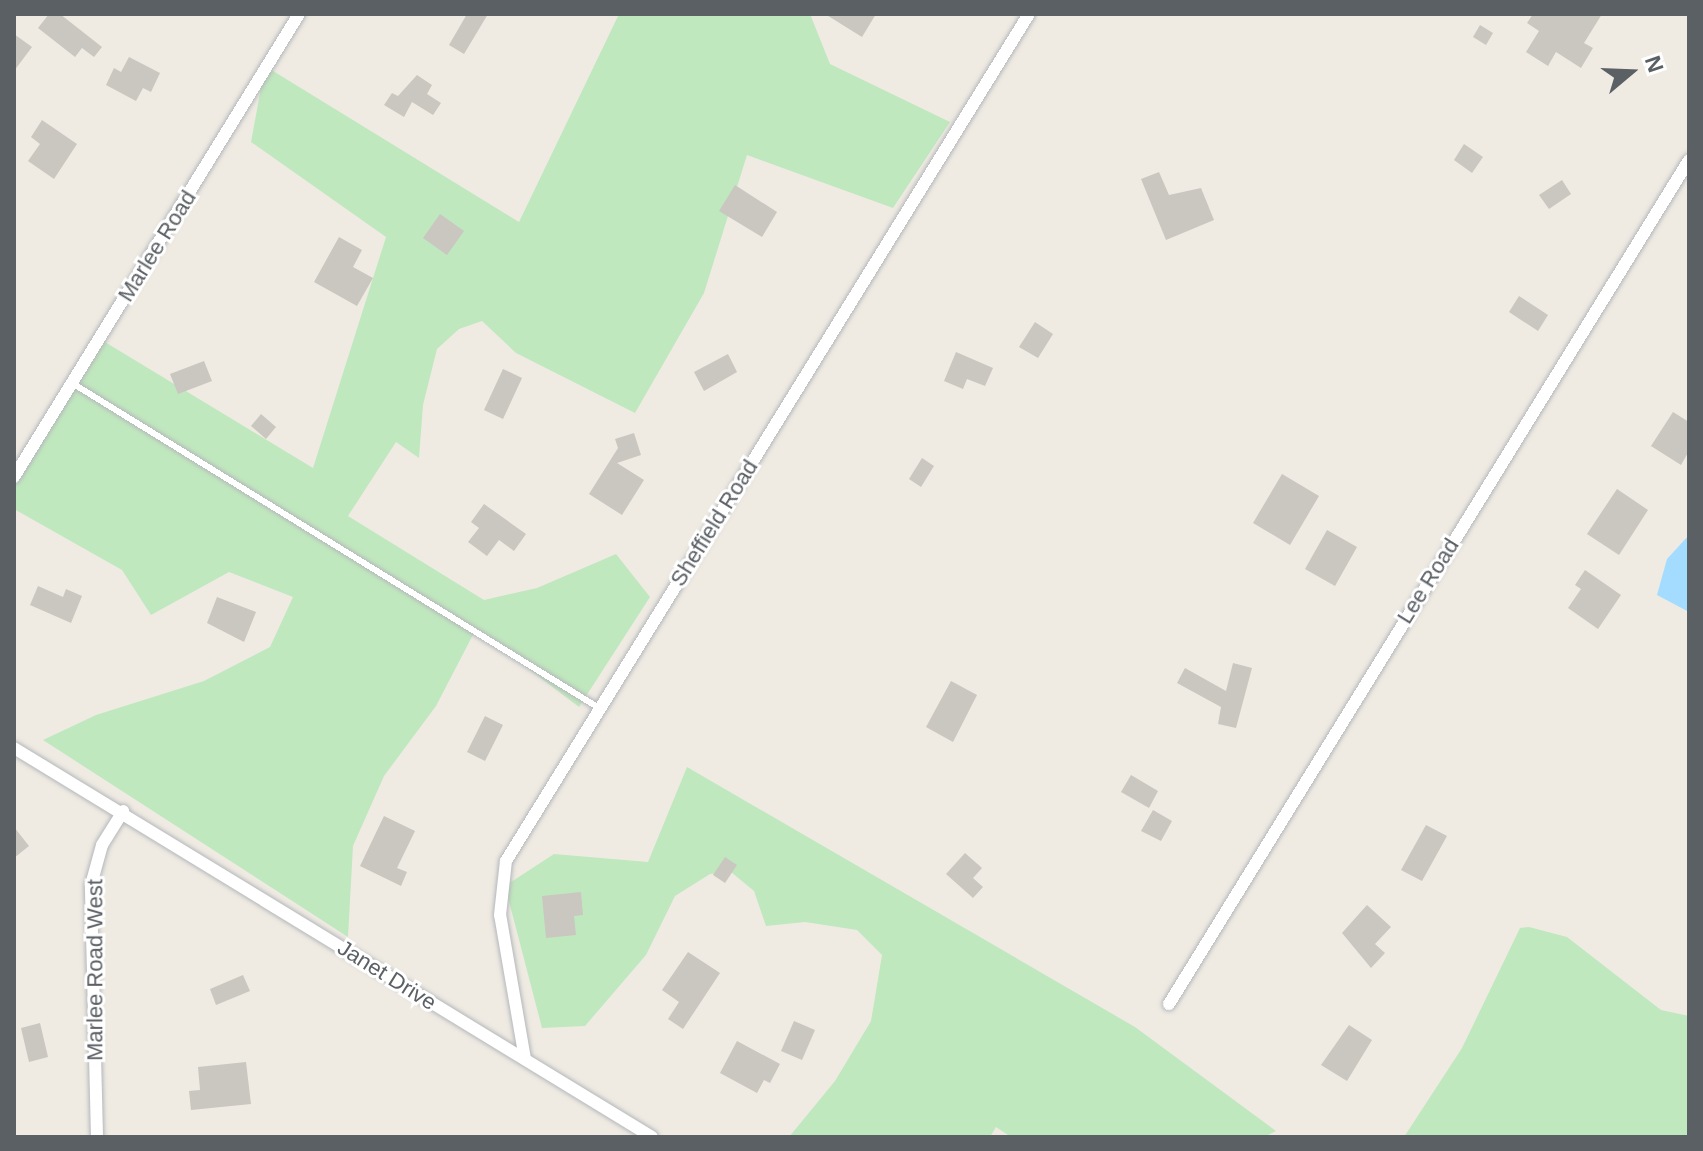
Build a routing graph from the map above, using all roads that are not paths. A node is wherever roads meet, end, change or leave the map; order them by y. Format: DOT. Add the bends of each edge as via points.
graph roads {
  1 [pos="299,14"];
  2 [pos="1029,14"];
  3 [pos="1689,160"];
  4 [pos="72,383"];
  5 [pos="14,477"];
  6 [pos="599,708"];
  7 [pos="14,748"];
  8 [pos="123,811"];
  9 [pos="1169,1004"];
  10 [pos="525,1059"];
  11 [pos="97,1137"];
  12 [pos="652,1137"];
  1 -- 4 [label="street, Marlee Road"];
  2 -- 6 [label="street, Sheffield Road"];
  3 -- 9 [label="street, Lee Road"];
  4 -- 5 [label="street, Marlee Road"];
  4 -- 6 [label="lane"];
  6 -- 10 [label="street, Sheffield Road" via="534,809 500,879 500,915"];
  7 -- 8 [label="street"];
  8 -- 10 [label="street, Janet Drive"];
  8 -- 11 [label="street, Marlee Road West" via="102,845 91,885"];
  10 -- 12 [label="street, Janet Drive"];
}
